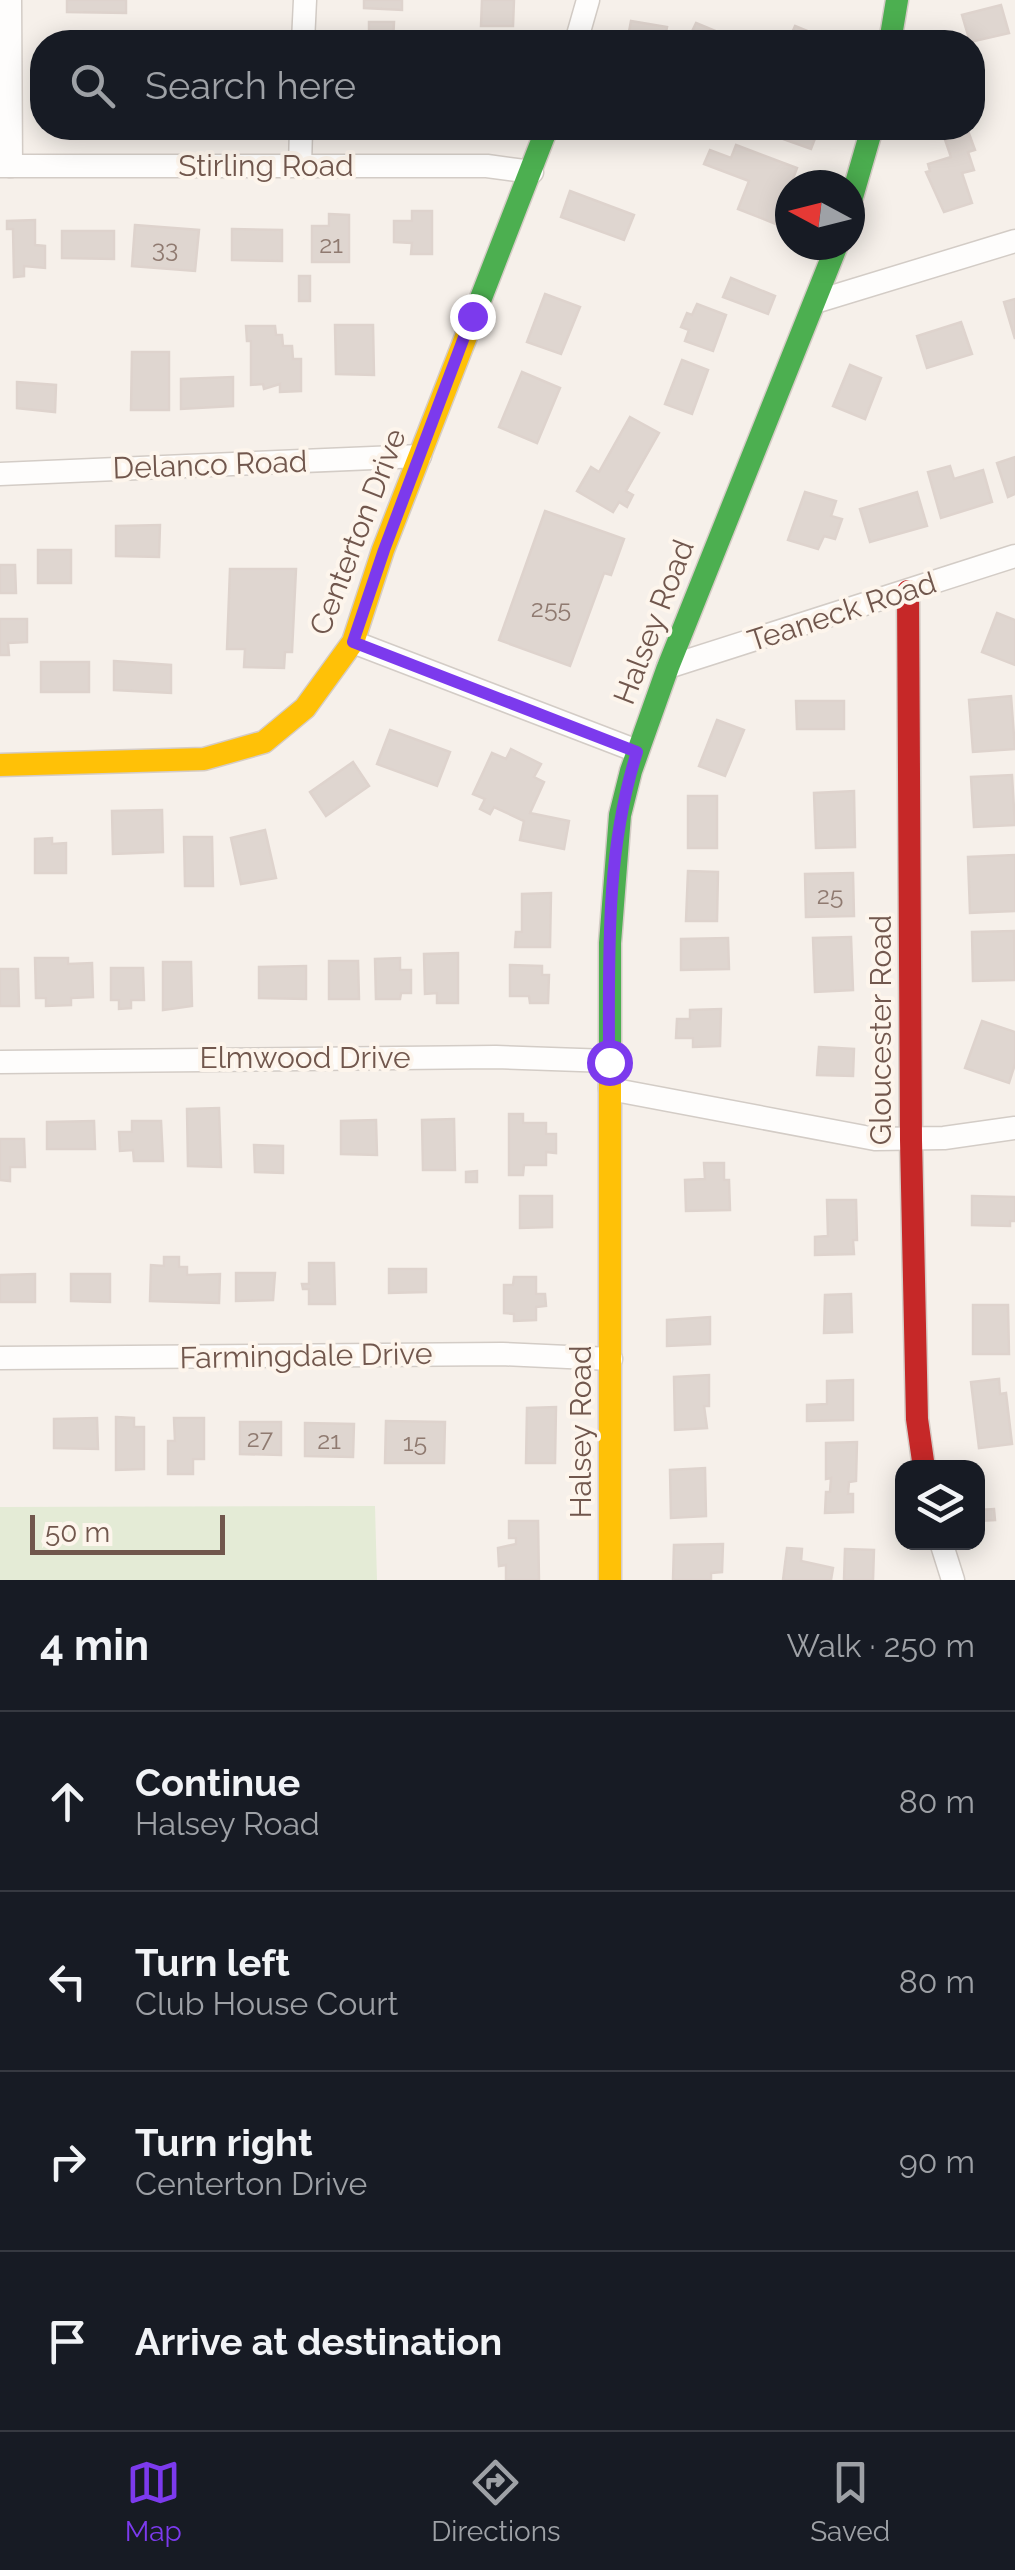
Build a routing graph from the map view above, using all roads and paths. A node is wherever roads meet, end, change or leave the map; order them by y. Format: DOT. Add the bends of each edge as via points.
graph roads {
  1 [pos="10,0"];
  2 [pos="304,0"];
  3 [pos="588,0"];
  4 [pos="897,0"];
  5 [pos="303,30"];
  6 [pos="579,30"];
  7 [pos="892,30"];
  8 [pos="301,140"];
  9 [pos="543,140"];
  10 [pos="869,140"];
  11 [pos="6,166"];
  12 [pos="300,168"];
  13 [pos="860,170"];
  14 [pos="532,172"];
  15 [pos="1015,240"];
  16 [pos="831,260"];
  17 [pos="815,302"];
  18 [pos="420,456"];
  19 [pos="0,474"];
  20 [pos="1015,556"];
  21 [pos="908,591"];
  22 [pos="353,642"];
  23 [pos="668,667"];
  24 [pos="637,752"];
  25 [pos="0,765"];
  26 [pos="0,1062"];
  27 [pos="609,1062"];
  28 [pos="610,1089"];
  29 [pos="1015,1128"];
  30 [pos="911,1140"];
  31 [pos="0,1358"];
  32 [pos="612,1359"];
  33 [pos="923,1460"];
  34 [pos="944,1550"];
  35 [pos="610,1580"];
  36 [pos="954,1580"];
  1 -- 11 [label="street"];
  2 -- 5 [label="street"];
  3 -- 6 [label="street"];
  4 -- 7 [label="street"];
  8 -- 12 [label="street"];
  9 -- 14 [label="street, Centerton Drive"];
  10 -- 13 [label="street"];
  11 -- 12 [label="street, Stirling Road"];
  12 -- 14 [label="street, Stirling Road" via="488,166"];
  14 -- 18 [label="street, Centerton Drive"];
  15 -- 17 [label="street"];
  16 -- 17 [label="street, Halsey Road"];
  17 -- 23 [label="street, Halsey Road"];
  18 -- 19 [label="street, Delanco Road"];
  18 -- 22 [label="street, Centerton Drive"];
  20 -- 21 [label="street, Teaneck Road"];
  21 -- 23 [label="street, Teaneck Road"];
  21 -- 30 [label="street, Gloucester Road"];
  22 -- 24 [label="street"];
  22 -- 25 [label="street, Centerton Drive" via="305,708 264,742 204,760"];
  23 -- 24 [label="street, Halsey Road"];
  24 -- 27 [label="street, Halsey Road" via="615,849"];
  26 -- 27 [label="street, Elmwood Drive"];
  27 -- 28 [label="street, Halsey Road"];
  28 -- 30 [label="street" via="875,1139"];
  28 -- 32 [label="street, Halsey Road"];
  29 -- 30 [label="street"];
  30 -- 33 [label="street, Gloucester Road"];
  31 -- 32 [label="street, Farmingdale Drive"];
  32 -- 35 [label="street, Halsey Road"];
  34 -- 36 [label="street"];
}
